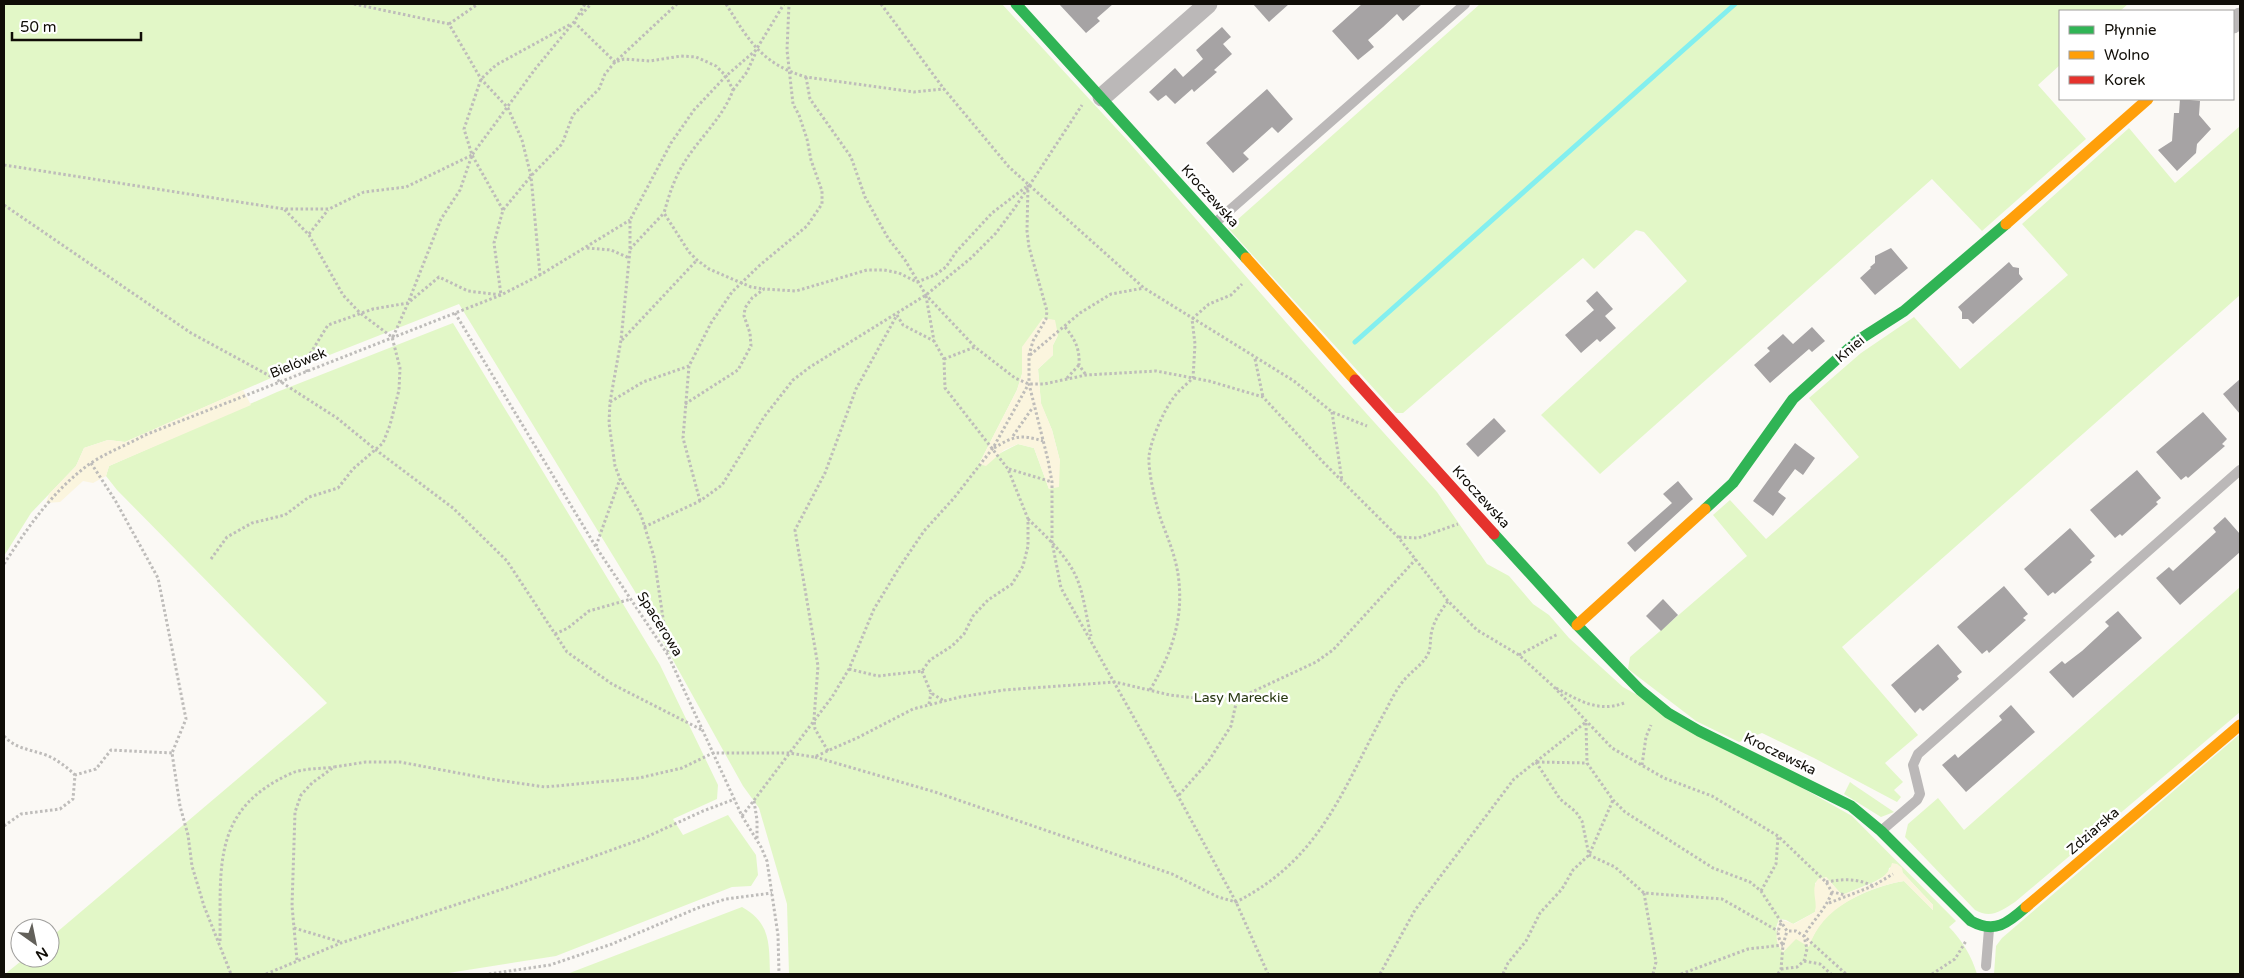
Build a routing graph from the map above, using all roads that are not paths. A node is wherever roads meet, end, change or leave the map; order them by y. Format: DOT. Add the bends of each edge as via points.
graph roads {
  1 [pos="1016,4"];
  2 [pos="1208,4"];
  3 [pos="1465,4"];
  4 [pos="1098,93"];
  5 [pos="2147,100"];
  6 [pos="1215,224"];
  7 [pos="2240,470"];
  8 [pos="1577,625"];
  9 [pos="2240,725"];
  10 [pos="1881,831"];
  11 [pos="1989,929"];
  12 [pos="1986,966"];
  1 -- 4 [label="street, Kroczewska"];
  2 -- 4 [label="street"];
  3 -- 6 [label="lane"];
  4 -- 6 [label="street, Kroczewska"];
  5 -- 8 [label="street, Kniei" via="1904,312 1857,341 1793,399 1733,483"];
  6 -- 8 [label="street, Kroczewska"];
  7 -- 10 [label="lane" via="1918,754 1913,765 1920,794"];
  8 -- 10 [label="street, Kroczewska" via="1661,708 1699,731 1851,806"];
  9 -- 11 [label="street, Zdziarska" via="2020,914 2008,923"];
  10 -- 11 [label="street, Kroczewska" via="1966,918"];
  11 -- 12 [label="lane"];
}
